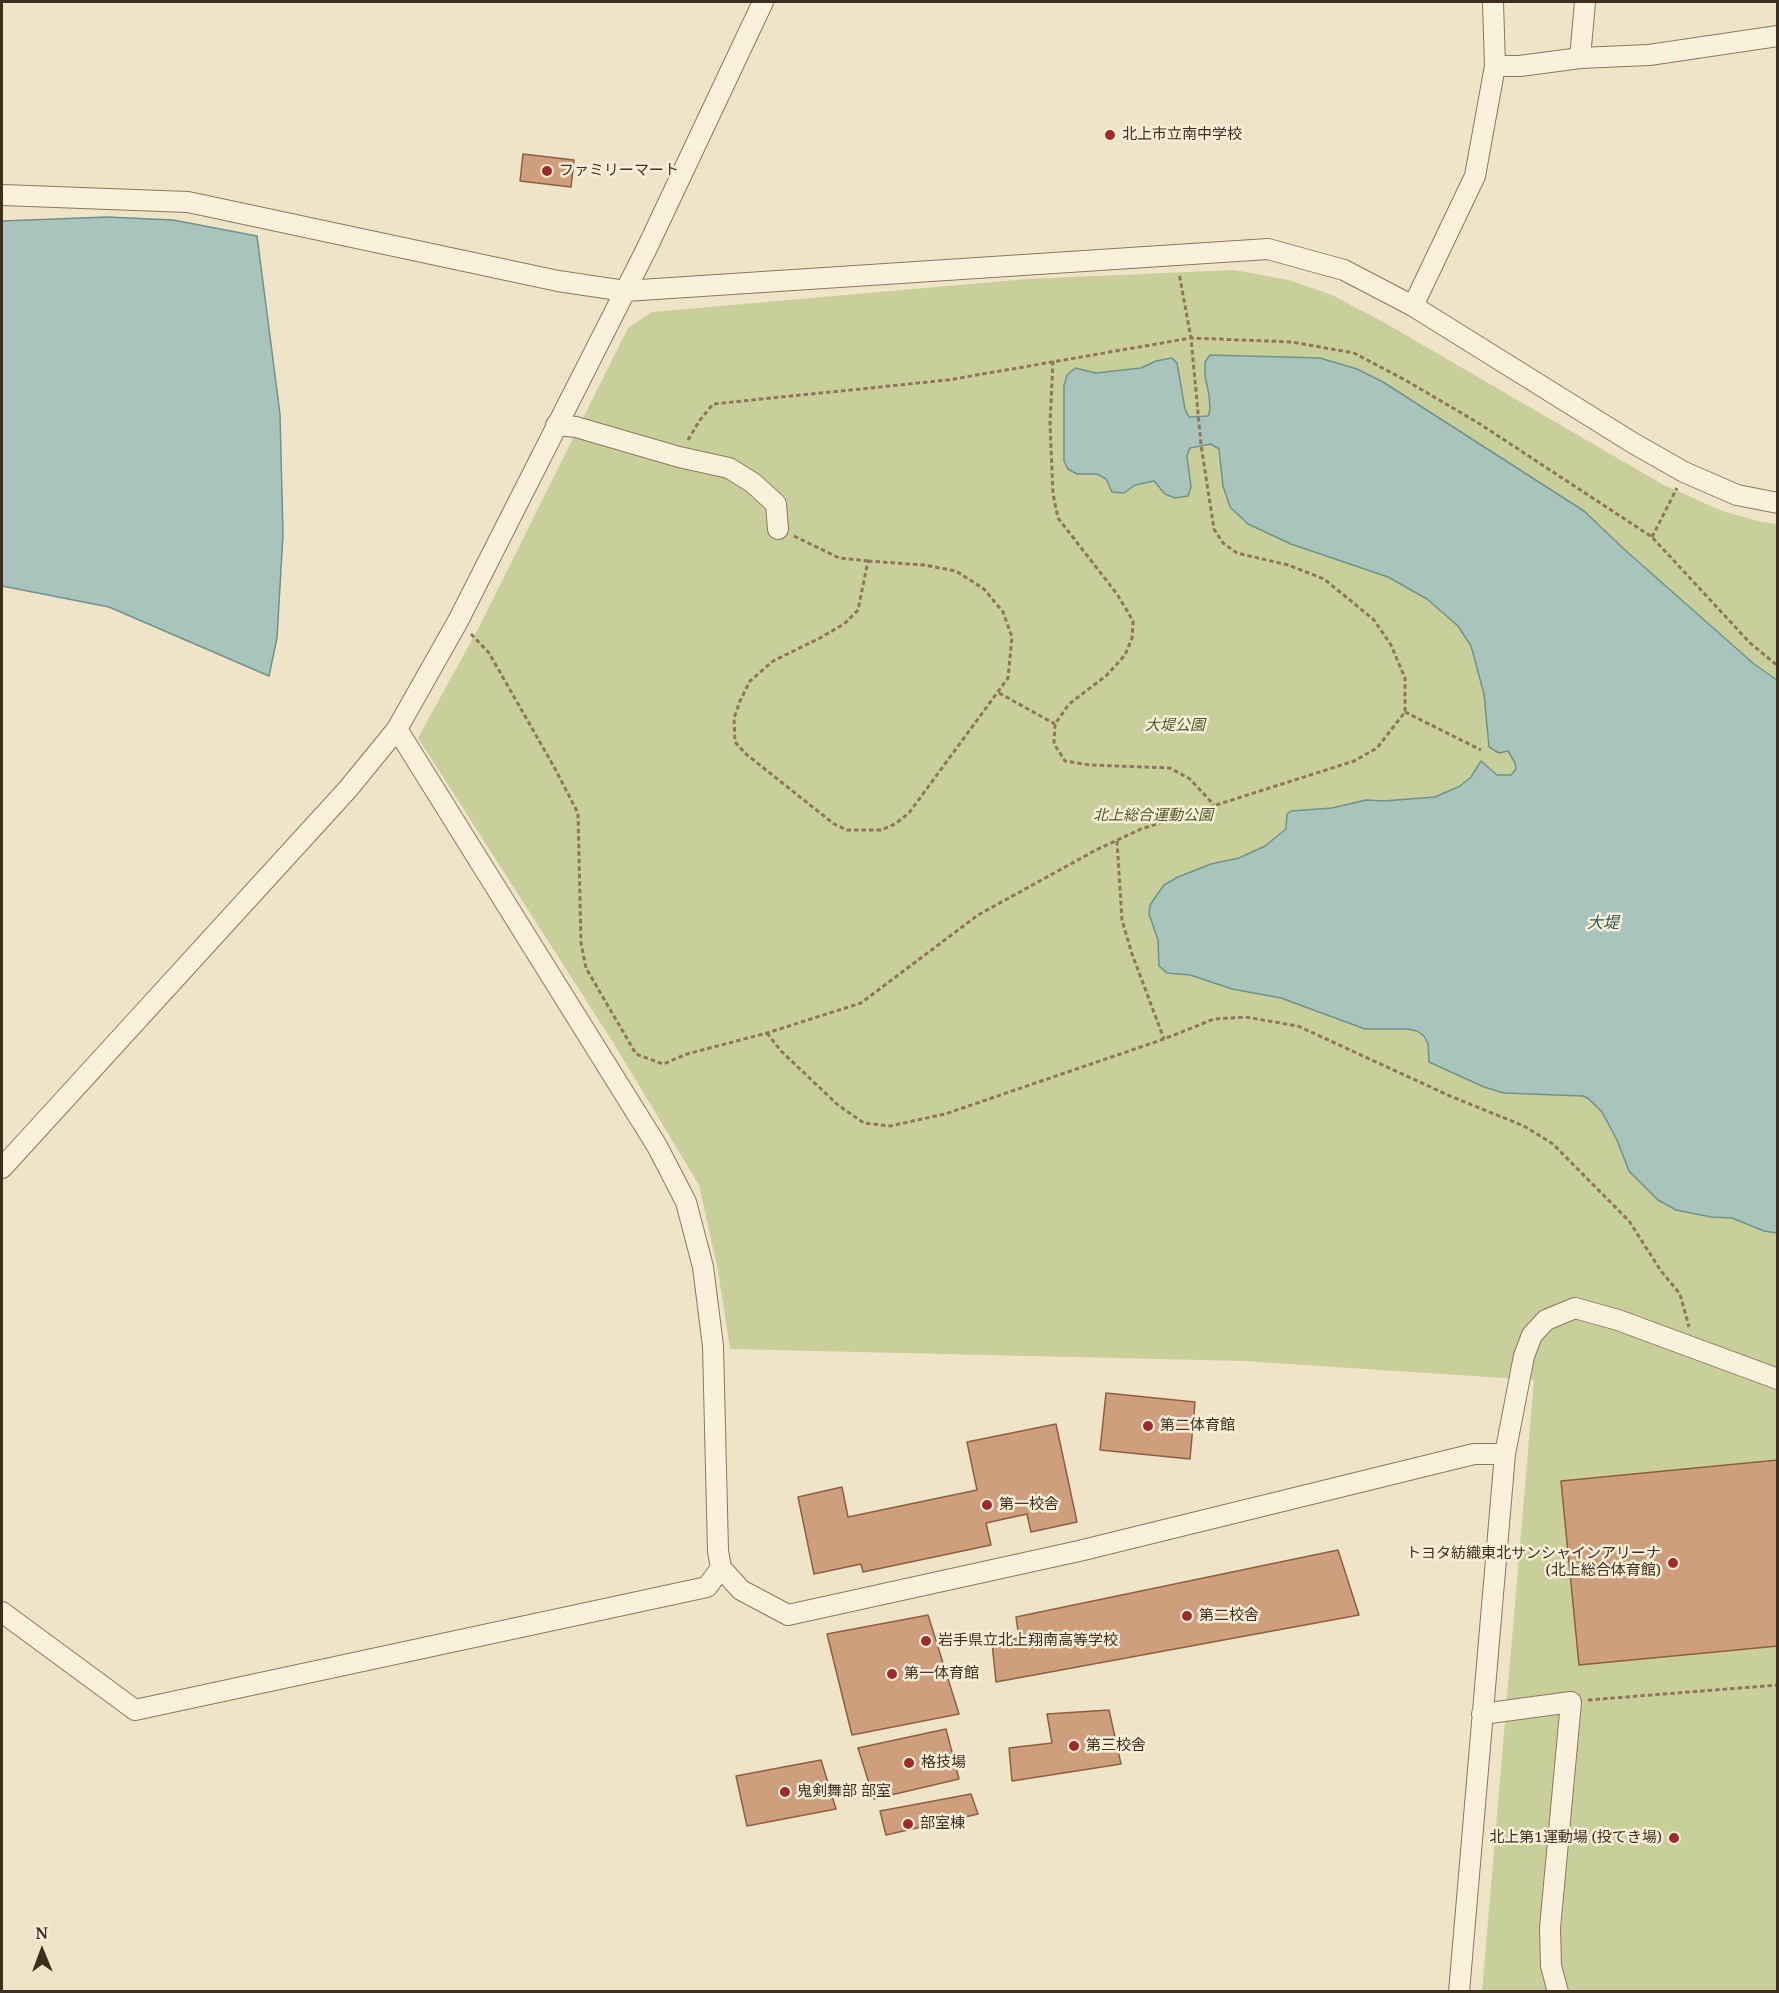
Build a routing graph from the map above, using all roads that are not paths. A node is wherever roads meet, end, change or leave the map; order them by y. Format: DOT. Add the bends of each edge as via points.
graph roads {
  1 [pos="763,2"];
  2 [pos="1493,2"];
  3 [pos="1585,2"];
  4 [pos="1778,36"];
  5 [pos="1580,58"];
  6 [pos="1495,66"];
  7 [pos="2,195"];
  8 [pos="625,291"];
  9 [pos="1413,306"];
  10 [pos="556,425"];
  11 [pos="1778,503"];
  12 [pos="777,529"];
  13 [pos="396,729"];
  14 [pos="2,1168"];
  15 [pos="1778,1379"];
  16 [pos="1505,1454"];
  17 [pos="721,1568"];
  18 [pos="2,1612"];
  19 [pos="1482,1714"];
  20 [pos="1459,1992"];
  21 [pos="1558,1992"];
  1 -- 8 [label="street"];
  2 -- 6 [label="street"];
  3 -- 5 [label="street"];
  4 -- 5 [label="street" via="1649,56"];
  5 -- 6 [label="street"];
  6 -- 9 [label="street" via="1475,176"];
  7 -- 8 [label="street" via="188,202 558,281"];
  8 -- 9 [label="street" via="1268,249 1344,270"];
  8 -- 10 [label="street"];
  9 -- 11 [label="street" via="1684,472 1737,495"];
  10 -- 12 [label="street" via="729,468 776,504"];
  10 -- 13 [label="street" via="458,621"];
  13 -- 14 [label="street" via="348,789"];
  13 -- 17 [label="street" via="657,1146 686,1202 703,1267 713,1346 716,1514"];
  15 -- 16 [label="street" via="1575,1308 1546,1320 1532,1335 1524,1356"];
  16 -- 17 [label="street" via="1474,1454 1079,1551 788,1614 741,1590"];
  16 -- 19 [label="street"];
  17 -- 18 [label="street" via="706,1587 135,1710"];
  19 -- 20 [label="street"];
  19 -- 21 [label="street" via="1571,1702 1550,1928 1551,1966"];
}
